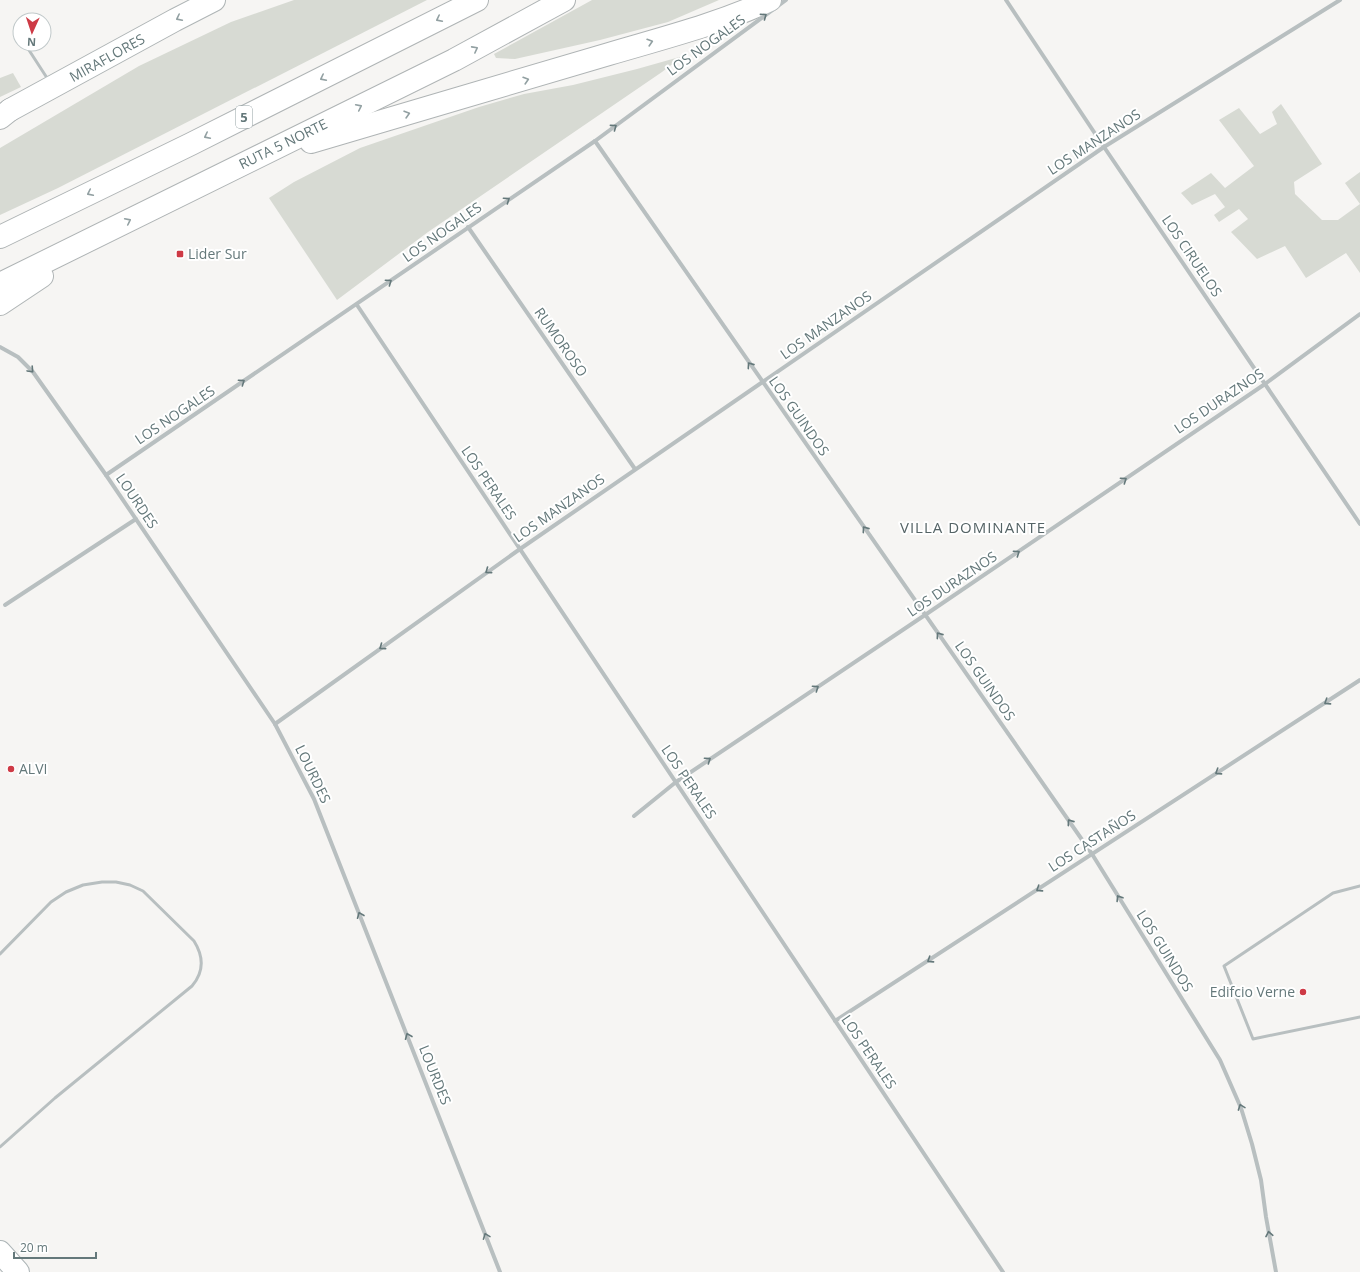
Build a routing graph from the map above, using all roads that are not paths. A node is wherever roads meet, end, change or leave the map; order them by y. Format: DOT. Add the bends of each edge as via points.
graph roads {
  1 [pos="214,0"];
  2 [pos="477,0"];
  3 [pos="564,0"];
  4 [pos="770,0"];
  5 [pos="786,0"];
  6 [pos="1006,0"];
  7 [pos="1340,0"];
  8 [pos="31,52"];
  9 [pos="53,87"];
  10 [pos="3,115"];
  11 [pos="594,141"];
  12 [pos="1104,147"];
  13 [pos="249,162"];
  14 [pos="468,227"];
  15 [pos="0,237"];
  16 [pos="93,238"];
  17 [pos="0,284"];
  18 [pos="0,304"];
  19 [pos="357,305"];
  20 [pos="1360,314"];
  21 [pos="0,347"];
  22 [pos="762,382"];
  23 [pos="1265,384"];
  24 [pos="635,469"];
  25 [pos="106,475"];
  26 [pos="136,519"];
  27 [pos="1360,524"];
  28 [pos="520,548"];
  29 [pos="5,605"];
  30 [pos="925,615"];
  31 [pos="1360,680"];
  32 [pos="275,724"];
  33 [pos="676,782"];
  34 [pos="634,816"];
  35 [pos="1092,854"];
  36 [pos="1360,886"];
  37 [pos="0,954"];
  38 [pos="1360,1017"];
  39 [pos="835,1021"];
  40 [pos="0,1147"];
  41 [pos="0,1252"];
  42 [pos="18,1272"];
  43 [pos="500,1272"];
  44 [pos="1003,1272"];
  45 [pos="1276,1272"];
  1 -- 9 [label="main road, MIRAFLORES, one-way"];
  2 -- 15 [label="main road, 5, one-way"];
  13 -- 3 [label="main road, RUTA 5 NORTE, one-way" via="454,60"];
  13 -- 4 [label="main road, one-way" via="403,114 682,33"];
  11 -- 5 [label="street, LOS NOGALES, one-way"];
  6 -- 12 [label="street, LOS CIRUELOS"];
  7 -- 12 [label="street, LOS MANZANOS"];
  8 -- 9 [label="lane"];
  9 -- 10 [label="main road, MIRAFLORES"];
  14 -- 11 [label="street, LOS NOGALES, one-way"];
  22 -- 11 [label="street, LOS GUINDOS, one-way"];
  12 -- 22 [label="street, LOS MANZANOS"];
  12 -- 23 [label="street, LOS CIRUELOS"];
  16 -- 13 [label="main road, RUTA 5 NORTE, one-way"];
  19 -- 14 [label="street, LOS NOGALES, one-way"];
  14 -- 24 [label="street, RUMOROSO"];
  16 -- 17 [label="main road, RUTA 5 NORTE"];
  16 -- 18 [label="main road"];
  25 -- 19 [label="street, LOS NOGALES, one-way"];
  19 -- 28 [label="street, LOS PERALES"];
  20 -- 23 [label="street, LOS DURAZNOS"];
  21 -- 25 [label="street, LOURDES, one-way" via="34,372"];
  22 -- 24 [label="street, LOS MANZANOS"];
  30 -- 22 [label="street, LOS GUINDOS, one-way"];
  23 -- 27 [label="street, LOS CIRUELOS"];
  30 -- 23 [label="street, LOS DURAZNOS, one-way"];
  24 -- 28 [label="street, LOS MANZANOS"];
  25 -- 26 [label="street, LOURDES"];
  26 -- 29 [label="street"];
  26 -- 32 [label="street, LOURDES"];
  28 -- 32 [label="street, LOS MANZANOS, one-way"];
  28 -- 33 [label="street, LOS PERALES"];
  33 -- 30 [label="street, LOS DURAZNOS, one-way"];
  35 -- 30 [label="street, LOS GUINDOS, one-way"];
  31 -- 35 [label="street, LOS CASTAÑOS, one-way"];
  43 -- 32 [label="street, LOURDES, one-way" via="314,799"];
  33 -- 34 [label="street, LOS DURAZNOS"];
  33 -- 39 [label="street, LOS PERALES"];
  35 -- 39 [label="street, LOS CASTAÑOS, one-way"];
  45 -- 35 [label="street, LOS GUINDOS, one-way" via="1261,1180 1241,1108 1231,1083 1220,1060"];
  36 -- 38 [label="lane" via="1333,893 1224,966 1253,1040"];
  37 -- 40 [label="lane" via="51,902 66,892 84,885 116,882 143,891 194,941 202,966 192,986 55,1098"];
  39 -- 44 [label="street, LOS PERALES"];
  41 -- 42 [label="main road"];
}
